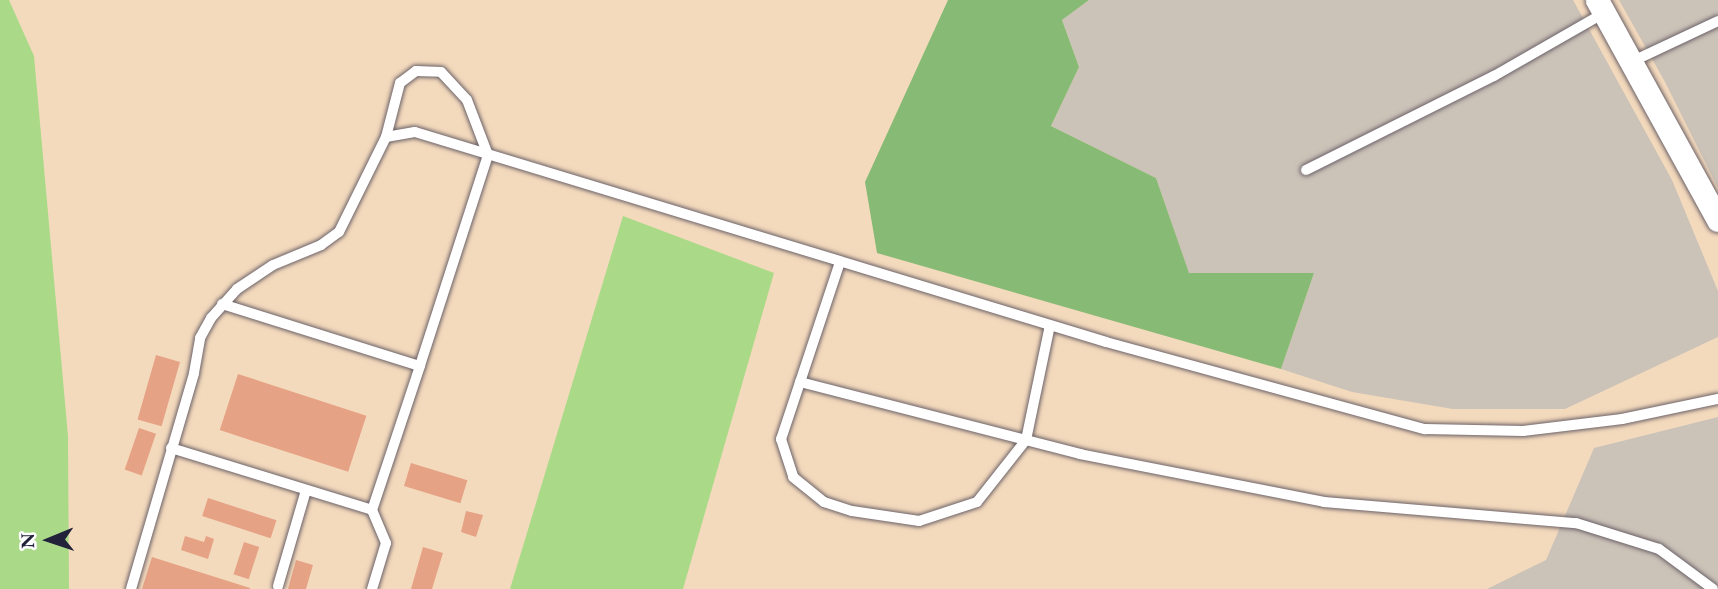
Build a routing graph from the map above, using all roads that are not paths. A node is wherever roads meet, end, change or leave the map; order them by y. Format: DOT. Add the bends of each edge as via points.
graph roads {
  1 [pos="1601,6"];
  2 [pos="1718,21"];
  3 [pos="1631,62"];
  4 [pos="386,137"];
  5 [pos="488,155"];
  6 [pos="1306,170"];
  7 [pos="1718,219"];
  8 [pos="840,262"];
  9 [pos="222,304"];
  10 [pos="1050,325"];
  11 [pos="420,366"];
  12 [pos="800,382"];
  13 [pos="1718,399"];
  14 [pos="1026,440"];
  15 [pos="171,449"];
  16 [pos="306,490"];
  17 [pos="372,510"];
  18 [pos="278,586"];
  19 [pos="131,589"];
  20 [pos="372,589"];
  21 [pos="1713,589"];
  1 -- 3 [label="street"];
  1 -- 6 [label="lane" via="1494,76"];
  2 -- 3 [label="lane"];
  3 -- 7 [label="street"];
  4 -- 5 [label="lane" via="415,132"];
  4 -- 5 [label="lane" via="400,83 416,71 441,72 467,100"];
  4 -- 9 [label="lane" via="339,232 321,245 273,265"];
  5 -- 8 [label="lane"];
  5 -- 11 [label="lane"];
  8 -- 10 [label="lane"];
  8 -- 12 [label="lane"];
  9 -- 11 [label="lane"];
  9 -- 15 [label="lane" via="200,338"];
  10 -- 13 [label="lane" via="1425,429 1523,432 1622,419"];
  10 -- 14 [label="lane"];
  11 -- 17 [label="lane"];
  12 -- 14 [label="lane"];
  12 -- 14 [label="lane" via="780,439 785,460 793,477 824,502 852,511 919,521 977,502"];
  14 -- 21 [label="lane" via="1324,502 1576,523 1659,550"];
  15 -- 16 [label="lane"];
  15 -- 19 [label="lane"];
  16 -- 17 [label="lane"];
  16 -- 18 [label="lane"];
  17 -- 20 [label="lane" via="386,543"];
}
